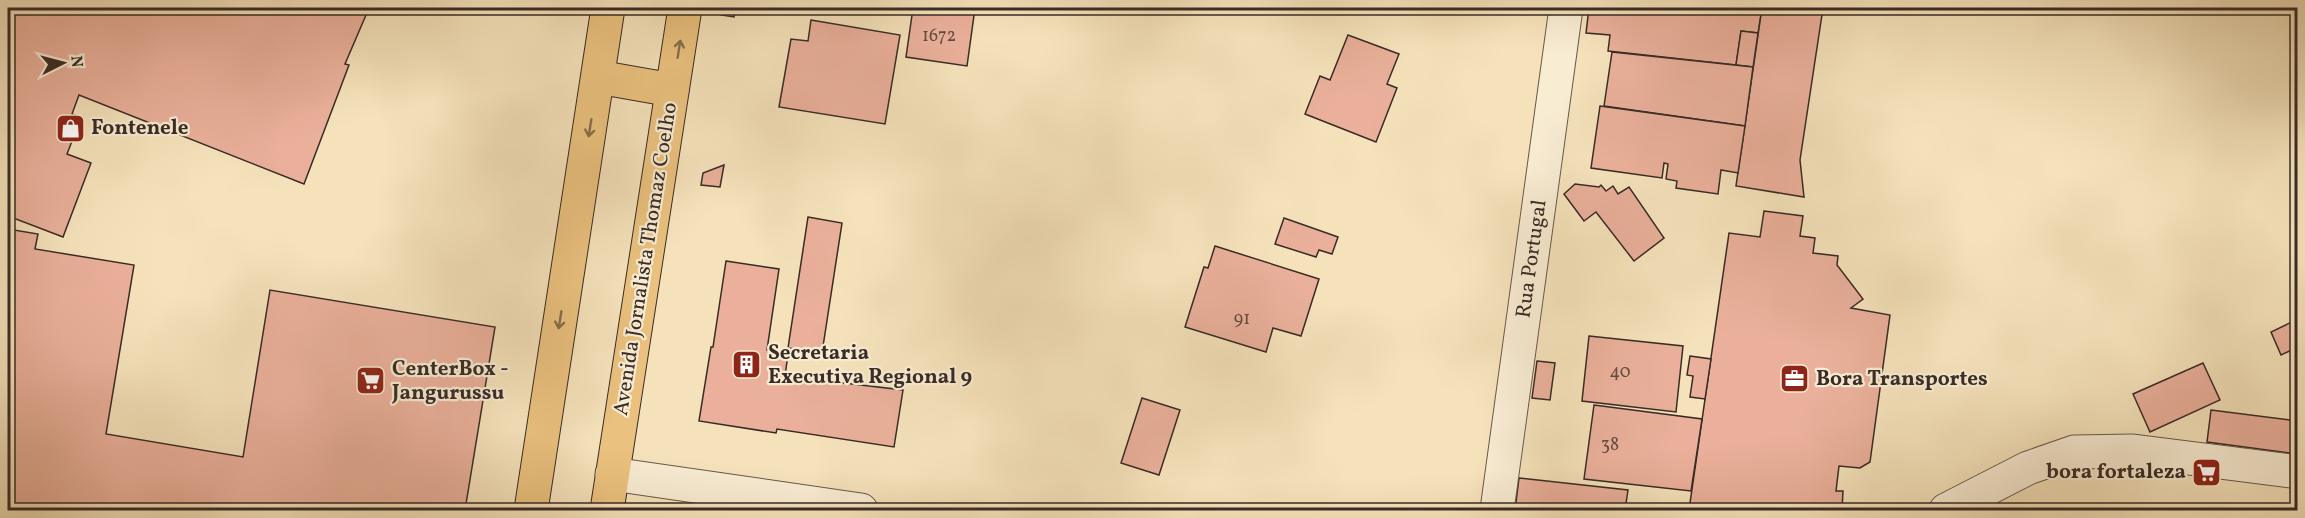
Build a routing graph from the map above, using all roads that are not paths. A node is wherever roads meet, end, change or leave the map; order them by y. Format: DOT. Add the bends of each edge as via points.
graph roads {
  1 [pos="608,8"];
  2 [pos="686,8"];
  3 [pos="1566,8"];
  4 [pos="598,77"];
  5 [pos="672,90"];
  6 [pos="2298,472"];
  7 [pos="612,474"];
  8 [pos="531,510"];
  9 [pos="607,510"];
  10 [pos="861,510"];
  11 [pos="1497,510"];
  12 [pos="1946,510"];
  1 -- 4 [label="main road"];
  5 -- 2 [label="main road, Avenida Jornalista Thomaz Coelho, one-way"];
  3 -- 11 [label="street, Rua Portugal"];
  4 -- 5 [label="main road"];
  4 -- 8 [label="main road, one-way"];
  5 -- 7 [label="main road, Avenida Jornalista Thomaz Coelho"];
  6 -- 12 [label="street" via="2133,451 2074,452 2028,468"];
  7 -- 9 [label="main road, Avenida Jornalista Thomaz Coelho"];
  7 -- 10 [label="street"];
}
